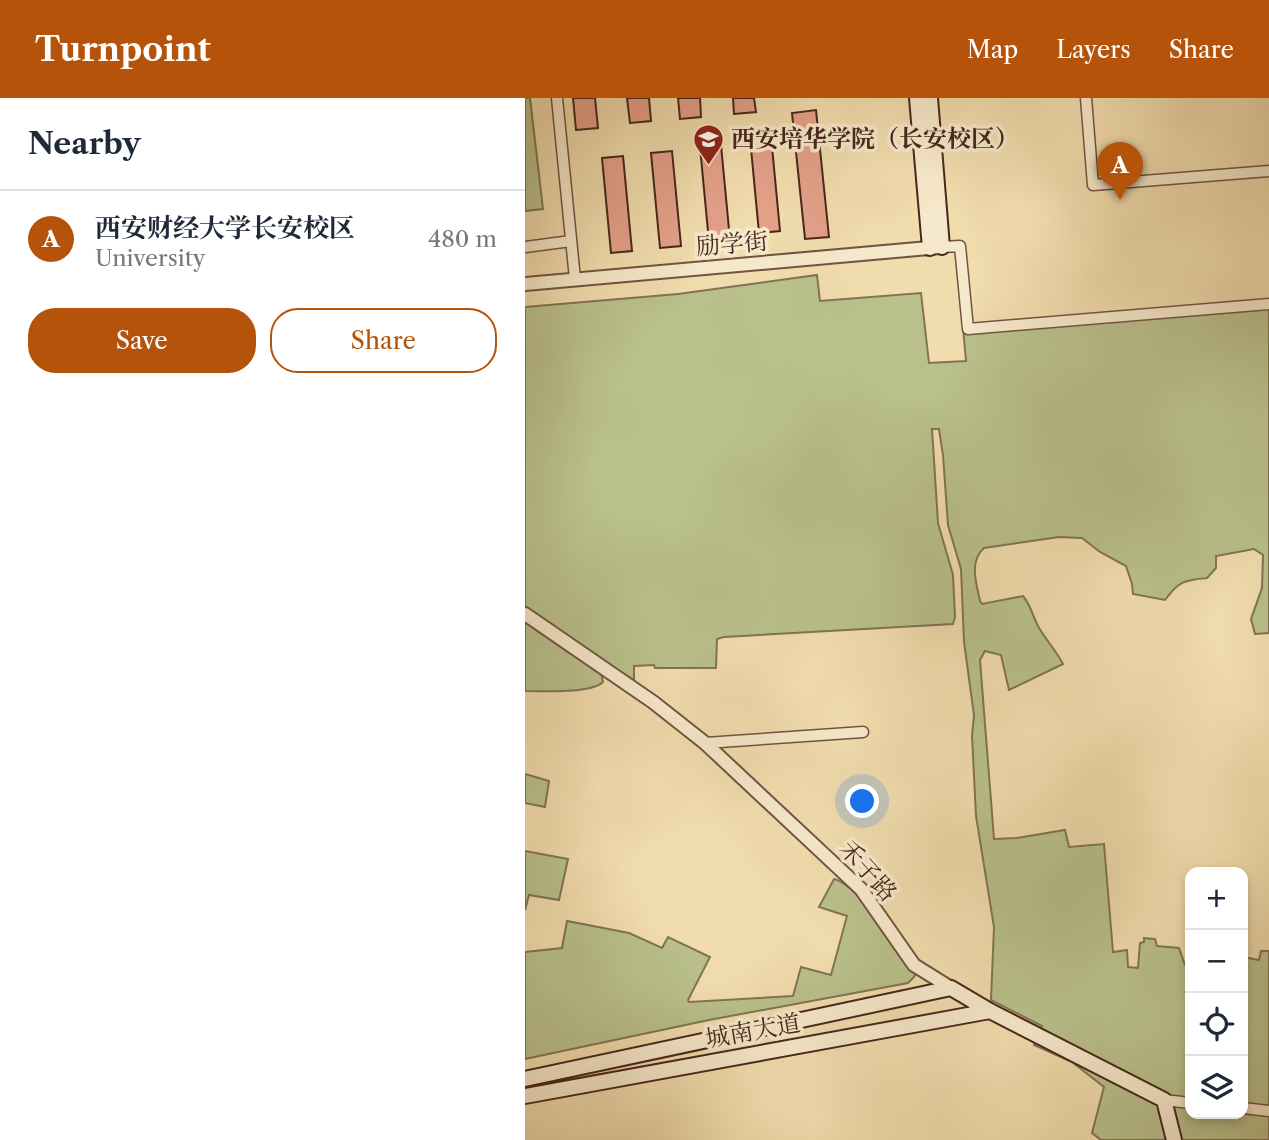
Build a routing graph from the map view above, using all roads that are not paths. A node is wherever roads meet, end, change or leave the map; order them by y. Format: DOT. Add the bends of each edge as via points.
graph roads {
  1 [pos="557,98"];
  2 [pos="917,98"];
  3 [pos="930,98"];
  4 [pos="1086,98"];
  5 [pos="1269,171"];
  6 [pos="571,241"];
  7 [pos="525,247"];
  8 [pos="936,248"];
  9 [pos="575,279"];
  10 [pos="525,284"];
  11 [pos="1269,303"];
  12 [pos="525,614"];
  13 [pos="863,732"];
  14 [pos="705,743"];
  15 [pos="951,988"];
  16 [pos="990,1011"];
  17 [pos="525,1079"];
  18 [pos="525,1096"];
  19 [pos="1164,1100"];
  20 [pos="1185,1102"];
  21 [pos="1248,1109"];
  22 [pos="1269,1111"];
  23 [pos="1174,1140"];
  1 -- 6 [label="street"];
  2 -- 8 [label="main road"];
  3 -- 8 [label="main road"];
  4 -- 5 [label="street" via="1093,185"];
  6 -- 7 [label="street"];
  6 -- 9 [label="street"];
  8 -- 9 [label="street, 励学街"];
  8 -- 11 [label="street" via="960,246 968,329"];
  9 -- 10 [label="street, 励学街"];
  12 -- 14 [label="street, 禾子路"];
  13 -- 14 [label="street"];
  14 -- 15 [label="street, 禾子路" via="861,889 914,965"];
  15 -- 16 [label="main road, 禾子路"];
  15 -- 17 [label="main road, 城南大道"];
  16 -- 18 [label="main road, 城南大道"];
  16 -- 19 [label="main road, 禾子路"];
  19 -- 20 [label="street"];
  19 -- 23 [label="main road"];
  21 -- 22 [label="street"];
}
